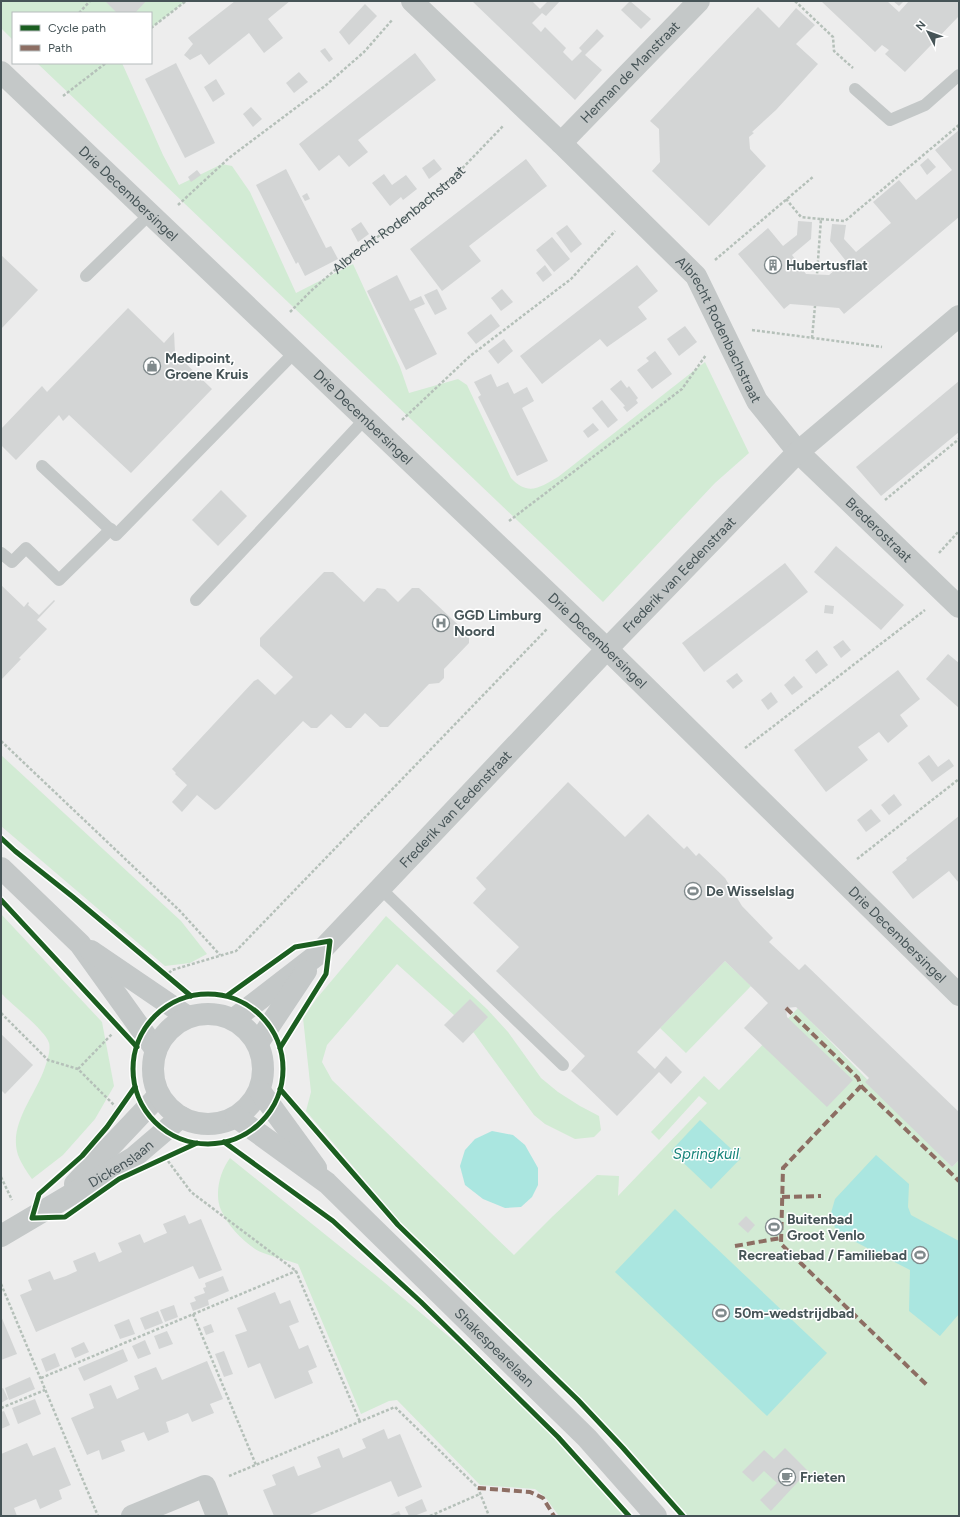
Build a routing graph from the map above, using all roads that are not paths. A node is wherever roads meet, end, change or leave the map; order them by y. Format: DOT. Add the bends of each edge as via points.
graph roads {
  1 [pos="412,1"];
  2 [pos="699,1"];
  3 [pos="1,72"];
  4 [pos="959,75"];
  5 [pos="855,89"];
  6 [pos="561,143"];
  7 [pos="155,219"];
  8 [pos="86,276"];
  9 [pos="959,316"];
  10 [pos="294,352"];
  11 [pos="365,419"];
  12 [pos="798,452"];
  13 [pos="42,466"];
  14 [pos="110,529"];
  15 [pos="1,553"];
  16 [pos="196,600"];
  17 [pos="952,600"];
  18 [pos="607,649"];
  19 [pos="1,868"];
  20 [pos="380,888"];
  21 [pos="80,944"];
  22 [pos="317,955"];
  23 [pos="959,995"];
  24 [pos="188,1017"];
  25 [pos="234,1019"];
  26 [pos="258,1043"];
  27 [pos="156,1050"];
  28 [pos="563,1065"];
  29 [pos="260,1091"];
  30 [pos="159,1095"];
  31 [pos="181,1117"];
  32 [pos="236,1117"];
  33 [pos="327,1183"];
  34 [pos="56,1204"];
  35 [pos="1,1236"];
  36 [pos="132,1516"];
  37 [pos="217,1516"];
  38 [pos="656,1516"];
  1 -- 6 [label="street, Albrecht Rodenbachstraat"];
  2 -- 6 [label="street, Herman de Manstraat"];
  3 -- 7 [label="street, Drie Decembersingel"];
  4 -- 5 [label="lane" via="925,105 890,120"];
  6 -- 12 [label="street, Albrecht Rodenbachstraat" via="696,276 757,401"];
  7 -- 8 [label="lane"];
  7 -- 10 [label="street, Drie Decembersingel"];
  9 -- 12 [label="street, Frederik van Eedenstraat"];
  10 -- 11 [label="street, Drie Decembersingel"];
  10 -- 14 [label="lane" via="116,535"];
  11 -- 16 [label="lane"];
  11 -- 18 [label="street, Drie Decembersingel"];
  12 -- 17 [label="street, Brederostraat"];
  12 -- 18 [label="street, Frederik van Eedenstraat"];
  13 -- 14 [label="lane"];
  14 -- 15 [label="lane" via="59,580 26,548 12,562"];
  18 -- 20 [label="street, Frederik van Eedenstraat"];
  18 -- 23 [label="street, Drie Decembersingel"];
  19 -- 21 [label="street"];
  20 -- 22 [label="street, Frederik van Eedenstraat"];
  20 -- 28 [label="lane"];
  21 -- 24 [label="street"];
  21 -- 27 [label="street"];
  22 -- 25 [label="street, Frederik van Eedenstraat"];
  22 -- 26 [label="street, Frederik van Eedenstraat"];
  24 -- 25 [label="street" via="202,1013"];
  24 -- 27 [label="street" via="169,1029"];
  25 -- 26 [label="street" via="248,1029"];
  26 -- 29 [label="street" via="263,1055 264,1072"];
  27 -- 30 [label="street" via="153,1075"];
  29 -- 32 [label="street" via="249,1107"];
  29 -- 33 [label="street, Shakespearelaan"];
  30 -- 31 [label="street" via="168,1108"];
  30 -- 34 [label="street, Dickenslaan"];
  31 -- 32 [label="street" via="210,1124"];
  31 -- 34 [label="street, Dickenslaan" via="133,1158"];
  32 -- 33 [label="street, Shakespearelaan"];
  33 -- 38 [label="street, Shakespearelaan" via="587,1438"];
  34 -- 35 [label="street, Dickenslaan"];
  36 -- 37 [label="street" via="205,1486"];
}
